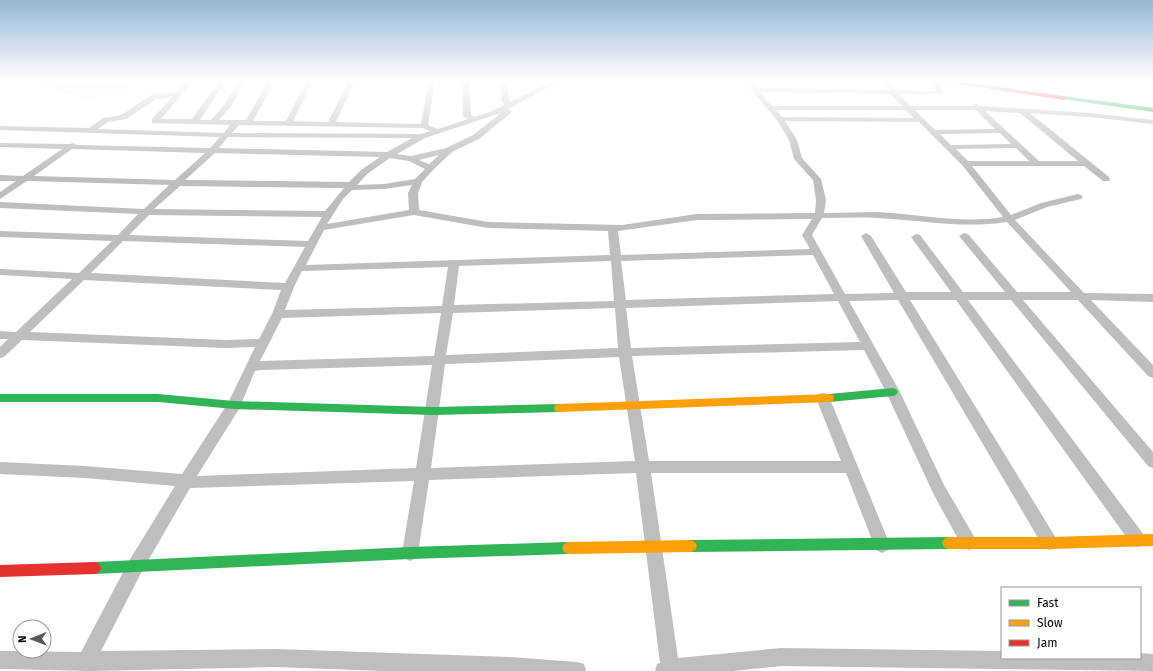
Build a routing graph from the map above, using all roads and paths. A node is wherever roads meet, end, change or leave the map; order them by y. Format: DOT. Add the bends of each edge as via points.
graph roads {
  1 [pos="130,112"];
  2 [pos="163,112"];
  3 [pos="201,112"];
  4 [pos="222,112"];
  5 [pos="254,112"];
  6 [pos="294,112"];
  7 [pos="337,112"];
  8 [pos="426,112"];
  9 [pos="466,112"];
  10 [pos="496,112"];
  11 [pos="508,112"];
  12 [pos="773,112"];
  13 [pos="914,112"];
  14 [pos="983,112"];
  15 [pos="1024,112"];
  16 [pos="1053,112"];
  17 [pos="474,119"];
  18 [pos="780,119"];
  19 [pos="920,120"];
  20 [pos="194,122"];
  21 [pos="213,122"];
  22 [pos="1153,122"];
  23 [pos="236,123"];
  24 [pos="248,123"];
  25 [pos="288,124"];
  26 [pos="331,124"];
  27 [pos="0,128"];
  28 [pos="92,130"];
  29 [pos="423,131"];
  30 [pos="1002,131"];
  31 [pos="932,132"];
  32 [pos="227,134"];
  33 [pos="0,145"];
  34 [pos="1017,146"];
  35 [pos="70,147"];
  36 [pos="948,147"];
  37 [pos="213,150"];
  38 [pos="449,150"];
  39 [pos="389,154"];
  40 [pos="411,159"];
  41 [pos="1036,163"];
  42 [pos="1085,163"];
  43 [pos="966,164"];
  44 [pos="430,168"];
  45 [pos="0,178"];
  46 [pos="24,179"];
  47 [pos="1106,179"];
  48 [pos="418,181"];
  49 [pos="178,183"];
  50 [pos="350,186"];
  51 [pos="0,196"];
  52 [pos="1078,197"];
  53 [pos="0,205"];
  54 [pos="146,212"];
  55 [pos="414,212"];
  56 [pos="328,214"];
  57 [pos="819,215"];
  58 [pos="1009,219"];
  59 [pos="320,228"];
  60 [pos="613,228"];
  61 [pos="0,234"];
  62 [pos="866,236"];
  63 [pos="964,236"];
  64 [pos="916,237"];
  65 [pos="120,238"];
  66 [pos="312,244"];
  67 [pos="815,252"];
  68 [pos="616,258"];
  69 [pos="454,264"];
  70 [pos="298,268"];
  71 [pos="0,272"];
  72 [pos="82,276"];
  73 [pos="288,287"];
  74 [pos="958,295"];
  75 [pos="903,296"];
  76 [pos="1080,296"];
  77 [pos="1015,297"];
  78 [pos="841,298"];
  79 [pos="1153,298"];
  80 [pos="620,305"];
  81 [pos="449,308"];
  82 [pos="278,314"];
  83 [pos="0,335"];
  84 [pos="18,336"];
  85 [pos="263,343"];
  86 [pos="868,346"];
  87 [pos="625,352"];
  88 [pos="0,354"];
  89 [pos="439,360"];
  90 [pos="250,368"];
  91 [pos="1153,373"];
  92 [pos="893,392"];
  93 [pos="0,398"];
  94 [pos="823,398"];
  95 [pos="234,405"];
  96 [pos="634,406"];
  97 [pos="433,411"];
  98 [pos="1153,462"];
  99 [pos="850,466"];
  100 [pos="643,467"];
  101 [pos="0,468"];
  102 [pos="424,474"];
  103 [pos="186,481"];
  104 [pos="1138,540"];
  105 [pos="1153,540"];
  106 [pos="970,543"];
  107 [pos="1050,543"];
  108 [pos="882,545"];
  109 [pos="654,546"];
  110 [pos="410,553"];
  111 [pos="135,567"];
  112 [pos="0,571"];
  113 [pos="0,660"];
  114 [pos="1153,663"];
  115 [pos="83,666"];
  116 [pos="667,670"];
  117 [pos="577,671"];
  1 -- 28 [label="street" via="123,117 106,120"];
  2 -- 20 [label="street" via="155,121"];
  3 -- 20 [label="street"];
  4 -- 21 [label="street"];
  5 -- 24 [label="street"];
  6 -- 25 [label="street"];
  7 -- 26 [label="street"];
  8 -- 29 [label="street"];
  9 -- 17 [label="street" via="466,116"];
  10 -- 17 [label="street"];
  11 -- 38 [label="street" via="476,137"];
  12 -- 18 [label="street"];
  13 -- 19 [label="street"];
  14 -- 30 [label="street"];
  15 -- 42 [label="street"];
  16 -- 22 [label="street"];
  17 -- 29 [label="street" via="437,131"];
  18 -- 19 [label="street"];
  18 -- 57 [label="street" via="793,140 798,159 817,179"];
  19 -- 31 [label="street"];
  20 -- 21 [label="street"];
  21 -- 23 [label="street"];
  23 -- 24 [label="street"];
  23 -- 32 [label="street"];
  24 -- 25 [label="street"];
  25 -- 26 [label="street"];
  26 -- 29 [label="street"];
  27 -- 28 [label="street"];
  28 -- 32 [label="street"];
  28 -- 35 [label="street"];
  29 -- 32 [label="street"];
  29 -- 39 [label="street"];
  30 -- 31 [label="street"];
  30 -- 34 [label="street"];
  31 -- 36 [label="street"];
  32 -- 37 [label="street"];
  33 -- 35 [label="street"];
  34 -- 36 [label="street"];
  34 -- 41 [label="street"];
  35 -- 37 [label="street"];
  35 -- 46 [label="street"];
  36 -- 43 [label="street"];
  37 -- 39 [label="street"];
  37 -- 49 [label="street"];
  38 -- 40 [label="street"];
  38 -- 44 [label="street"];
  39 -- 40 [label="street"];
  39 -- 50 [label="street"];
  40 -- 44 [label="street"];
  41 -- 42 [label="street"];
  41 -- 43 [label="street"];
  42 -- 47 [label="street"];
  43 -- 58 [label="street"];
  44 -- 48 [label="street"];
  45 -- 46 [label="street"];
  46 -- 49 [label="street"];
  46 -- 51 [label="street"];
  48 -- 50 [label="street" via="382,187"];
  48 -- 55 [label="street" via="413,193"];
  49 -- 50 [label="street"];
  49 -- 54 [label="street"];
  50 -- 56 [label="street"];
  52 -- 58 [label="street" via="1044,205"];
  53 -- 54 [label="street"];
  54 -- 56 [label="street"];
  54 -- 65 [label="street"];
  55 -- 59 [label="street"];
  55 -- 60 [label="street" via="488,225"];
  56 -- 59 [label="street"];
  57 -- 58 [label="street" via="877,215 984,223"];
  57 -- 60 [label="street" via="697,217"];
  57 -- 67 [label="street" via="806,235"];
  58 -- 76 [label="street"];
  59 -- 66 [label="street"];
  60 -- 68 [label="street"];
  61 -- 65 [label="street"];
  62 -- 75 [label="street"];
  63 -- 77 [label="street"];
  64 -- 74 [label="street"];
  65 -- 66 [label="street"];
  65 -- 72 [label="street"];
  66 -- 70 [label="street"];
  67 -- 68 [label="street"];
  67 -- 78 [label="street"];
  68 -- 69 [label="street"];
  68 -- 80 [label="street"];
  69 -- 70 [label="street"];
  69 -- 81 [label="street"];
  70 -- 73 [label="street"];
  71 -- 72 [label="street"];
  72 -- 73 [label="street"];
  72 -- 84 [label="street"];
  73 -- 82 [label="street"];
  74 -- 75 [label="street"];
  74 -- 77 [label="street"];
  74 -- 104 [label="street"];
  75 -- 78 [label="street"];
  75 -- 107 [label="street"];
  76 -- 77 [label="street"];
  76 -- 79 [label="street"];
  76 -- 91 [label="street"];
  77 -- 98 [label="street"];
  78 -- 80 [label="street"];
  78 -- 86 [label="street"];
  80 -- 81 [label="street"];
  80 -- 87 [label="street"];
  81 -- 82 [label="street"];
  81 -- 89 [label="street"];
  82 -- 85 [label="street"];
  83 -- 84 [label="street"];
  84 -- 85 [label="street" via="226,344"];
  84 -- 88 [label="street"];
  85 -- 90 [label="street"];
  86 -- 87 [label="street"];
  86 -- 92 [label="street"];
  87 -- 89 [label="street"];
  87 -- 96 [label="street"];
  89 -- 90 [label="street" via="262,365"];
  89 -- 97 [label="street"];
  90 -- 95 [label="street"];
  92 -- 94 [label="main road"];
  92 -- 106 [label="street" via="938,490"];
  93 -- 95 [label="main road" via="158,398"];
  94 -- 96 [label="main road"];
  94 -- 99 [label="street"];
  95 -- 97 [label="main road"];
  95 -- 103 [label="street"];
  96 -- 97 [label="main road"];
  96 -- 100 [label="street"];
  97 -- 102 [label="street"];
  99 -- 100 [label="street"];
  99 -- 108 [label="street"];
  100 -- 102 [label="street"];
  100 -- 109 [label="street"];
  101 -- 103 [label="street"];
  102 -- 103 [label="street"];
  102 -- 110 [label="street"];
  103 -- 111 [label="street"];
  104 -- 105 [label="main road"];
  104 -- 107 [label="main road"];
  106 -- 107 [label="main road"];
  106 -- 108 [label="main road"];
  108 -- 109 [label="main road"];
  109 -- 110 [label="main road"];
  109 -- 116 [label="street"];
  110 -- 111 [label="main road"];
  111 -- 112 [label="main road"];
  111 -- 115 [label="street"];
  113 -- 115 [label="street"];
  114 -- 116 [label="street" via="781,657"];
  115 -- 117 [label="street" via="276,658 510,666"];
}
